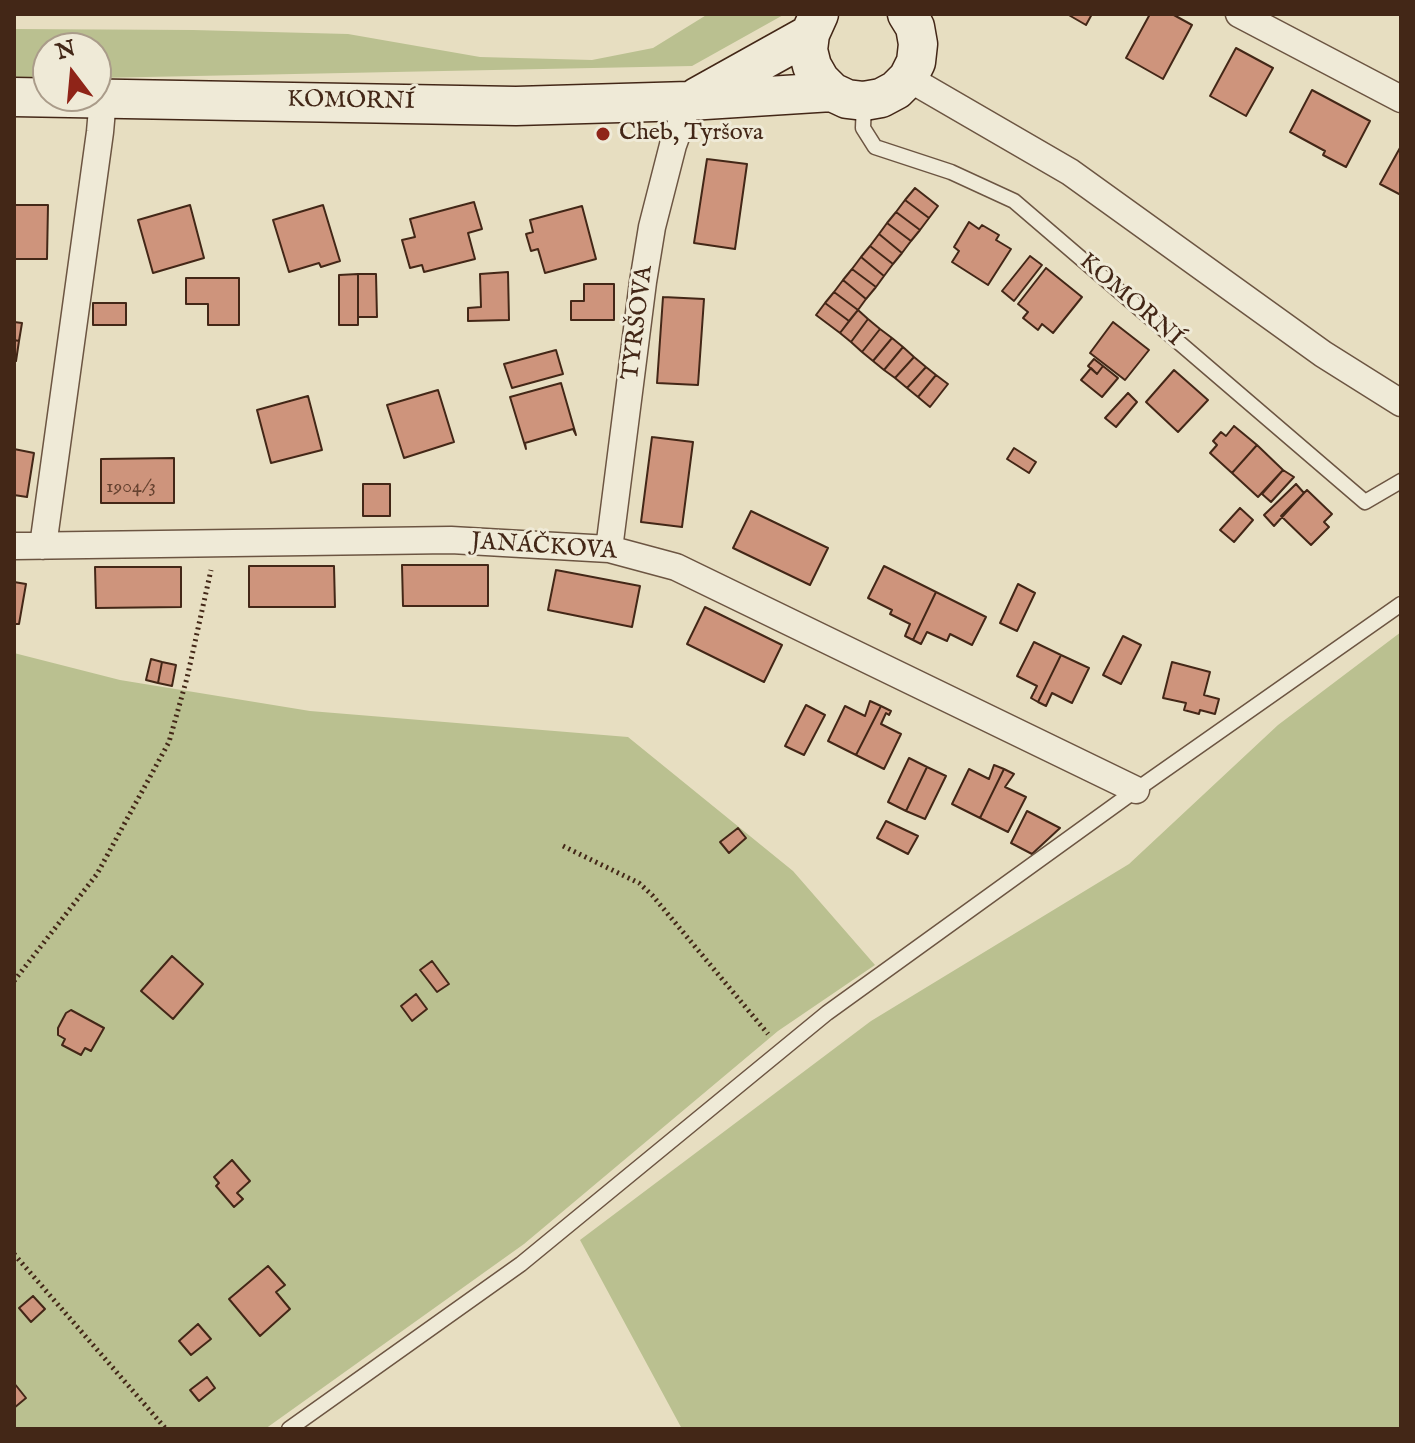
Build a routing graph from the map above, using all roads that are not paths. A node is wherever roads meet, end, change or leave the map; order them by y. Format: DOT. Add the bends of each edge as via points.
graph roads {
  1 [pos="1239,14"];
  2 [pos="912,18"];
  3 [pos="814,24"];
  4 [pos="908,78"];
  5 [pos="848,96"];
  6 [pos="112,98"];
  7 [pos="1401,99"];
  8 [pos="689,101"];
  9 [pos="102,112"];
  10 [pos="1401,403"];
  11 [pos="1400,485"];
  12 [pos="14,546"];
  13 [pos="43,546"];
  14 [pos="609,549"];
  15 [pos="1401,604"];
  16 [pos="1136,790"];
  17 [pos="289,1429"];
  1 -- 7 [label="street"];
  2 -- 4 [label="street" via="918,44"];
  3 -- 5 [label="street, KOMORNÍ" via="808,50 812,66 820,80"];
  3 -- 8 [label="street, KOMORNÍ"];
  4 -- 5 [label="street, KOMORNÍ" via="881,98"];
  4 -- 10 [label="street" via="1070,172 1323,354"];
  5 -- 8 [label="street, KOMORNÍ"];
  5 -- 11 [label="lane, KOMORNÍ" via="875,147 951,172 1014,201 1365,502"];
  6 -- 8 [label="street, KOMORNÍ" via="516,106"];
  8 -- 14 [label="street, TYRŠOVA" via="652,227"];
  9 -- 13 [label="street"];
  12 -- 13 [label="street, JANÁČKOVA"];
  13 -- 14 [label="street, JANÁČKOVA" via="451,540"];
  14 -- 16 [label="street, JANÁČKOVA" via="676,567"];
  15 -- 16 [label="lane"];
  16 -- 17 [label="lane" via="827,1013 521,1264"];
}
